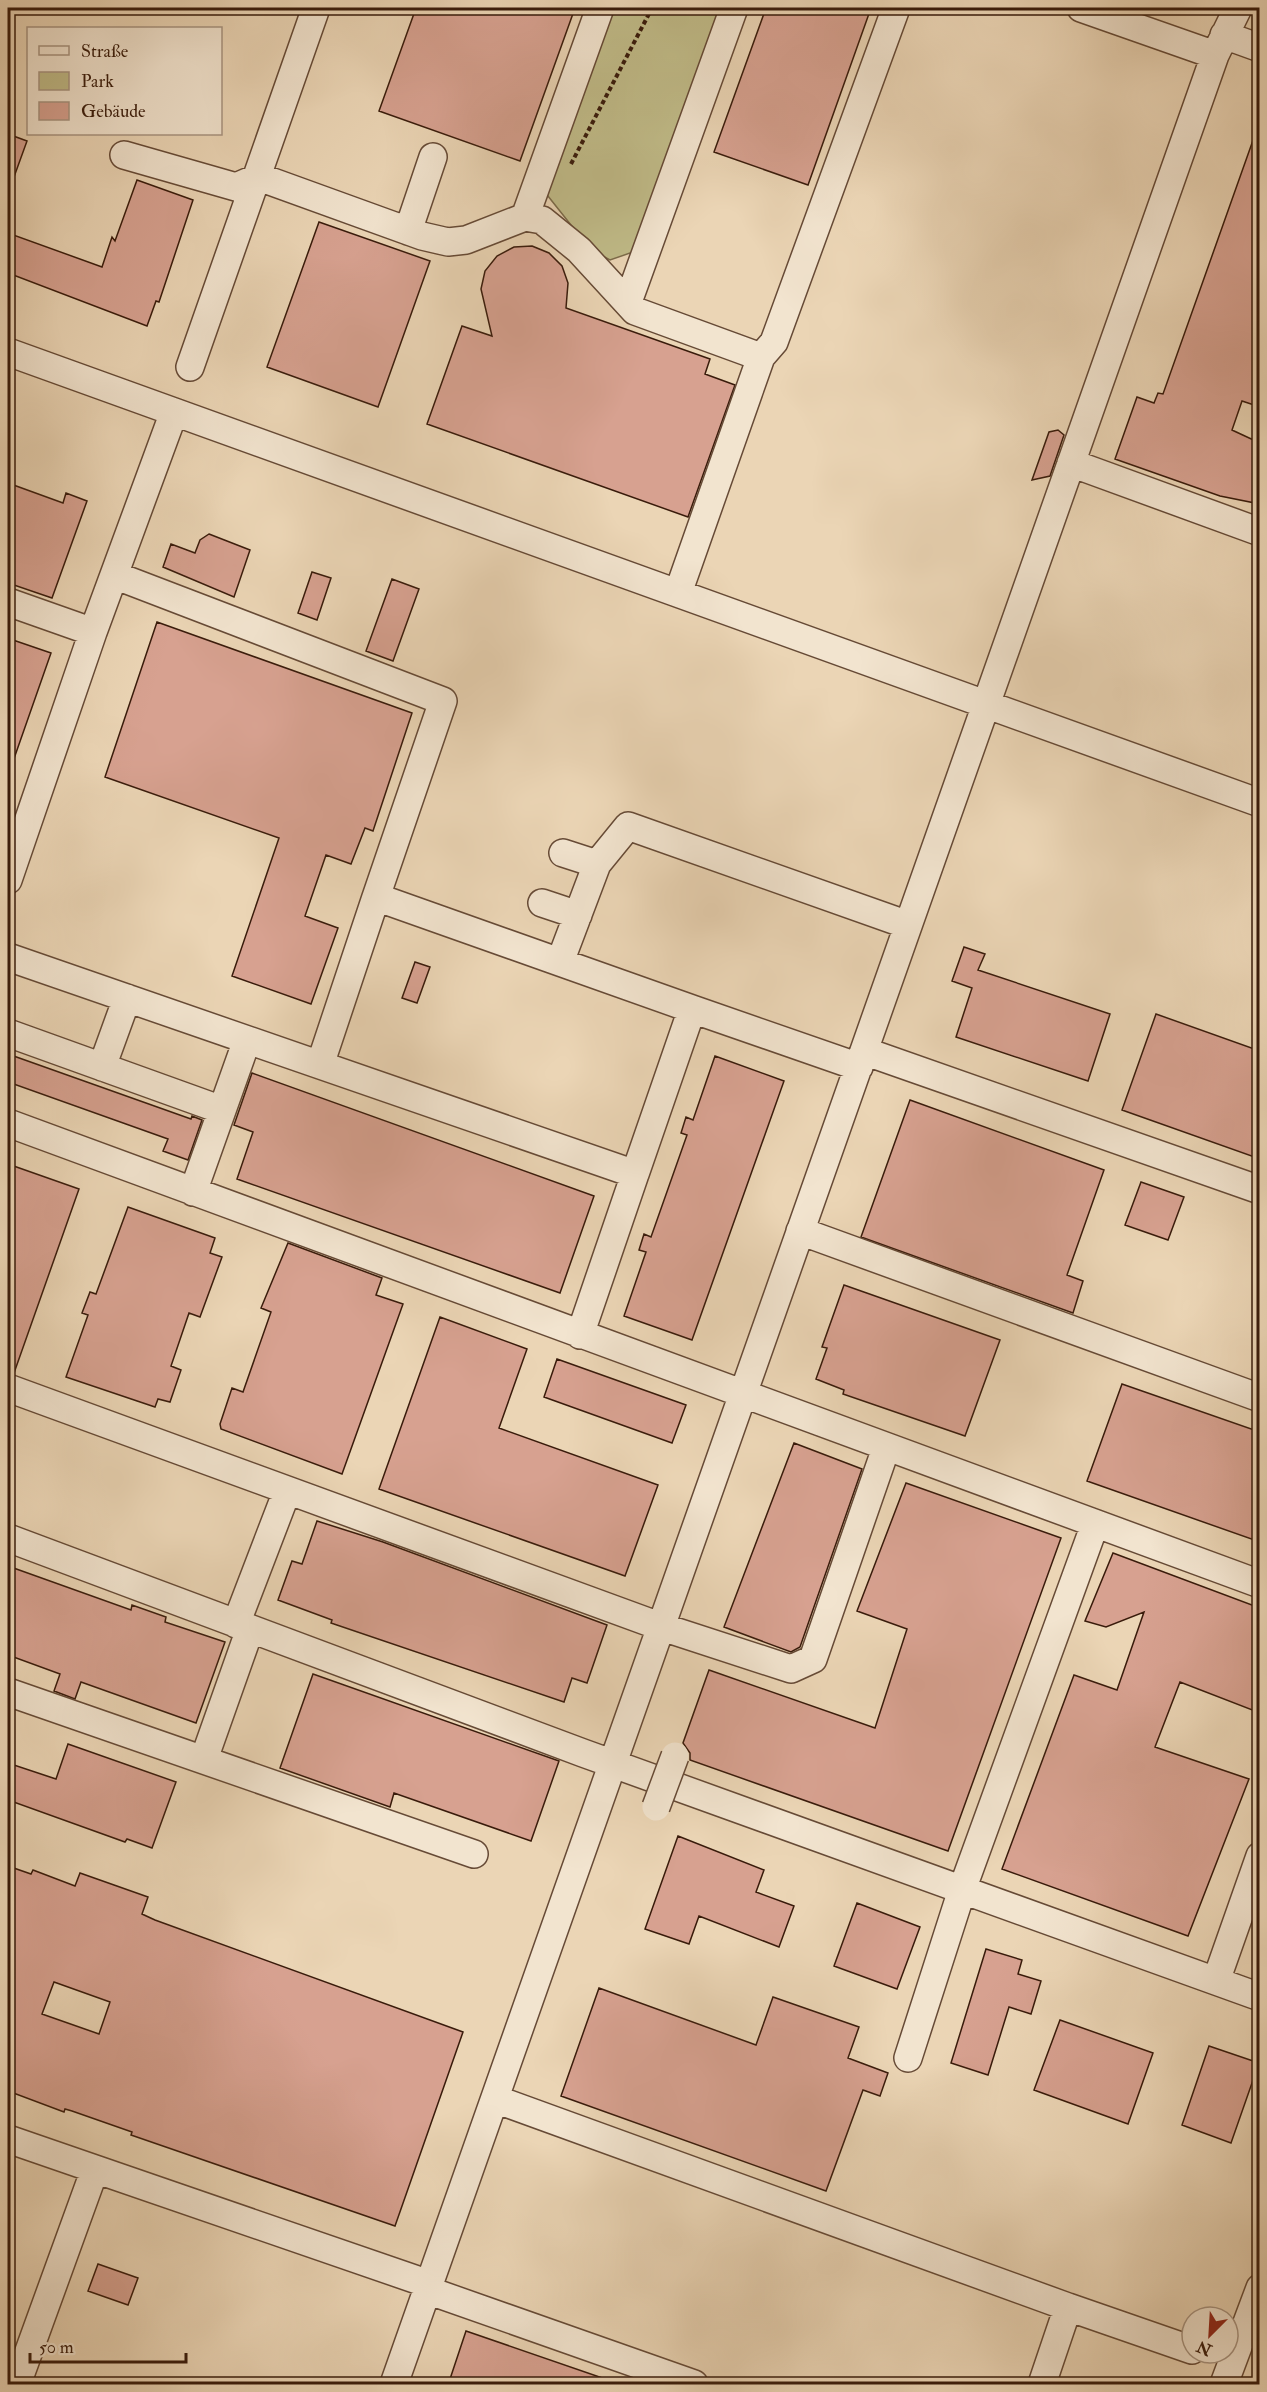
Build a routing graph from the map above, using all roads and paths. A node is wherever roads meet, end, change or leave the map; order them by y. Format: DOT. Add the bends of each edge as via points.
graph roads {
  1 [pos="316,8"];
  2 [pos="600,8"];
  3 [pos="652,8"];
  4 [pos="734,8"];
  5 [pos="896,8"];
  6 [pos="1081,8"];
  7 [pos="1238,8"];
  8 [pos="1220,45"];
  9 [pos="1260,48"];
  10 [pos="124,155"];
  11 [pos="433,157"];
  12 [pos="569,167"];
  13 [pos="259,177"];
  14 [pos="525,217"];
  15 [pos="408,231"];
  16 [pos="628,302"];
  17 [pos="8,352"];
  18 [pos="761,357"];
  19 [pos="190,367"];
  20 [pos="174,412"];
  21 [pos="1071,463"];
  22 [pos="1260,532"];
  23 [pos="114,575"];
  24 [pos="678,593"];
  25 [pos="8,602"];
  26 [pos="93,632"];
  27 [pos="985,704"];
  28 [pos="1260,803"];
  29 [pos="563,853"];
  30 [pos="597,864"];
  31 [pos="8,880"];
  32 [pos="376,897"];
  33 [pos="542,903"];
  34 [pos="578,915"];
  35 [pos="908,925"];
  36 [pos="8,957"];
  37 [pos="560,962"];
  38 [pos="128,998"];
  39 [pos="692,1009"];
  40 [pos="8,1033"];
  41 [pos="247,1040"];
  42 [pos="862,1059"];
  43 [pos="320,1065"];
  44 [pos="102,1067"];
  45 [pos="222,1110"];
  46 [pos="8,1123"];
  47 [pos="635,1174"];
  48 [pos="1260,1190"];
  49 [pos="193,1192"];
  50 [pos="800,1231"];
  51 [pos="580,1335"];
  52 [pos="8,1388"];
  53 [pos="742,1396"];
  54 [pos="1260,1398"];
  55 [pos="886,1448"];
  56 [pos="286,1491"];
  57 [pos="1095,1524"];
  58 [pos="8,1539"];
  59 [pos="1260,1584"];
  60 [pos="243,1626"];
  61 [pos="662,1627"];
  62 [pos="8,1692"];
  63 [pos="675,1756"];
  64 [pos="204,1759"];
  65 [pos="614,1764"];
  66 [pos="656,1807"];
  67 [pos="474,1854"];
  68 [pos="1260,1856"];
  69 [pos="962,1890"];
  70 [pos="1216,1981"];
  71 [pos="1260,1997"];
  72 [pos="908,2058"];
  73 [pos="495,2099"];
  74 [pos="8,2139"];
  75 [pos="95,2169"];
  76 [pos="428,2287"];
  77 [pos="1260,2288"];
  78 [pos="1068,2307"];
  79 [pos="1180,2346"];
  80 [pos="1228,2374"];
  81 [pos="17,2385"];
  82 [pos="394,2385"];
  83 [pos="694,2385"];
  84 [pos="1042,2385"];
  1 -- 13 [label="lane"];
  2 -- 14 [label="lane"];
  3 -- 12 [label="path"];
  4 -- 16 [label="lane"];
  5 -- 18 [label="lane" via="774,342"];
  6 -- 8 [label="lane"];
  7 -- 8 [label="lane"];
  8 -- 9 [label="lane"];
  8 -- 21 [label="lane"];
  10 -- 13 [label="lane" via="236,187"];
  11 -- 15 [label="lane"];
  13 -- 15 [label="lane"];
  13 -- 19 [label="lane"];
  14 -- 15 [label="lane" via="466,240 448,242"];
  14 -- 16 [label="lane" via="542,220 579,250"];
  16 -- 18 [label="lane" via="635,311"];
  17 -- 20 [label="lane"];
  18 -- 24 [label="lane"];
  20 -- 23 [label="lane"];
  20 -- 24 [label="lane"];
  21 -- 22 [label="lane"];
  21 -- 27 [label="lane"];
  23 -- 26 [label="lane"];
  23 -- 32 [label="lane" via="443,701"];
  24 -- 27 [label="lane"];
  25 -- 26 [label="lane"];
  26 -- 31 [label="lane"];
  27 -- 28 [label="lane"];
  27 -- 35 [label="lane"];
  29 -- 30 [label="lane"];
  30 -- 34 [label="lane"];
  30 -- 35 [label="lane" via="628,826"];
  32 -- 37 [label="lane"];
  32 -- 43 [label="lane"];
  33 -- 34 [label="lane"];
  34 -- 37 [label="lane"];
  35 -- 42 [label="lane"];
  36 -- 38 [label="lane"];
  37 -- 39 [label="lane"];
  38 -- 41 [label="lane"];
  38 -- 44 [label="lane"];
  39 -- 42 [label="lane"];
  39 -- 47 [label="lane"];
  40 -- 44 [label="lane"];
  41 -- 43 [label="lane"];
  41 -- 45 [label="lane"];
  42 -- 48 [label="lane"];
  42 -- 50 [label="lane"];
  43 -- 47 [label="lane"];
  44 -- 45 [label="lane"];
  45 -- 49 [label="lane"];
  46 -- 49 [label="lane"];
  47 -- 51 [label="lane"];
  49 -- 51 [label="lane"];
  50 -- 53 [label="lane"];
  50 -- 54 [label="lane"];
  51 -- 53 [label="lane"];
  52 -- 56 [label="lane"];
  53 -- 55 [label="lane"];
  53 -- 61 [label="lane"];
  55 -- 57 [label="lane"];
  55 -- 61 [label="lane" via="813,1659 791,1669"];
  56 -- 60 [label="lane"];
  56 -- 61 [label="lane"];
  57 -- 59 [label="lane"];
  57 -- 69 [label="lane"];
  58 -- 60 [label="lane"];
  60 -- 64 [label="lane"];
  60 -- 65 [label="lane"];
  61 -- 65 [label="lane"];
  62 -- 64 [label="lane"];
  63 -- 66 [label="lane, bridge"];
  64 -- 67 [label="lane"];
  65 -- 69 [label="lane"];
  65 -- 73 [label="lane"];
  68 -- 70 [label="lane"];
  69 -- 70 [label="lane"];
  69 -- 72 [label="lane"];
  70 -- 71 [label="lane"];
  73 -- 76 [label="lane"];
  73 -- 78 [label="lane"];
  74 -- 75 [label="lane"];
  75 -- 76 [label="lane"];
  75 -- 81 [label="lane"];
  76 -- 82 [label="lane"];
  76 -- 83 [label="lane"];
  77 -- 80 [label="lane"];
  78 -- 79 [label="lane"];
  78 -- 84 [label="lane"];
}
